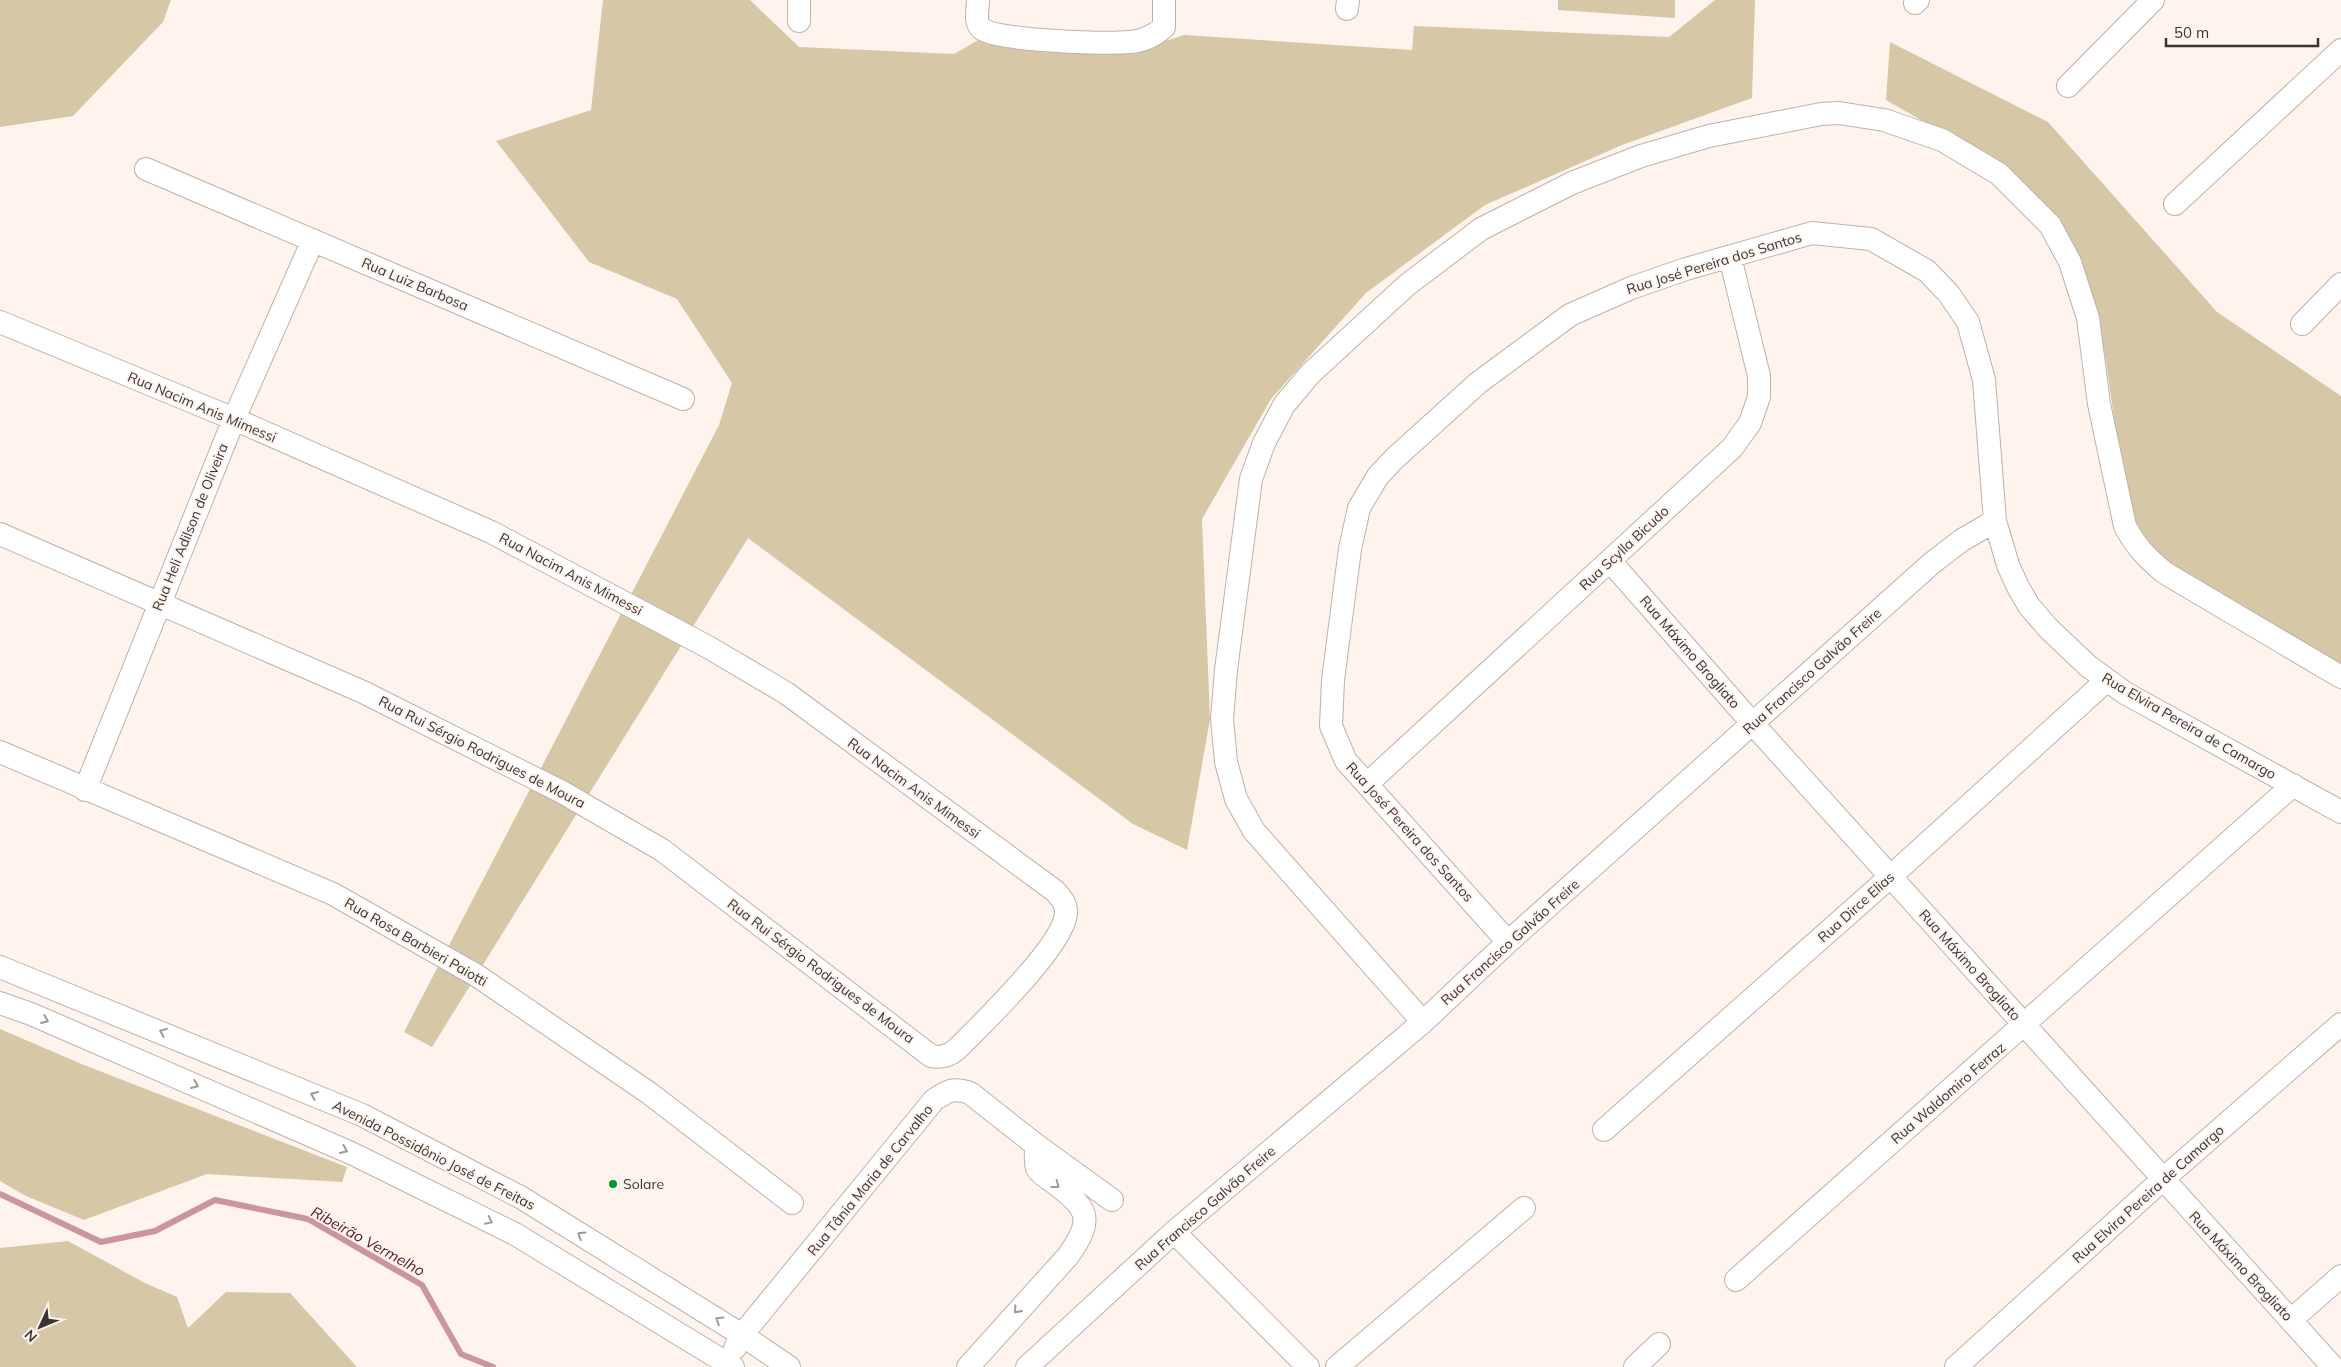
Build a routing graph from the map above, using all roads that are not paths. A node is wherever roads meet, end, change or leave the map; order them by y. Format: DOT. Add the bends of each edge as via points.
graph roads {
  1 [pos="1164,0"];
  2 [pos="2153,0"];
  3 [pos="978,10"];
  4 [pos="2341,50"];
  5 [pos="2068,86"];
  6 [pos="146,168"];
  7 [pos="2175,204"];
  8 [pos="1812,232"];
  9 [pos="313,240"];
  10 [pos="1730,258"];
  11 [pos="2341,284"];
  12 [pos="0,322"];
  13 [pos="2302,324"];
  14 [pos="683,399"];
  15 [pos="234,419"];
  16 [pos="1995,521"];
  17 [pos="0,534"];
  18 [pos="1610,560"];
  19 [pos="158,604"];
  20 [pos="2341,677"];
  21 [pos="2106,681"];
  22 [pos="1753,724"];
  23 [pos="0,752"];
  24 [pos="1367,784"];
  25 [pos="2293,785"];
  26 [pos="85,790"];
  27 [pos="2341,812"];
  28 [pos="1890,877"];
  29 [pos="1508,942"];
  30 [pos="0,967"];
  31 [pos="0,1003"];
  32 [pos="1423,1022"];
  33 [pos="2341,1024"];
  34 [pos="2024,1026"];
  35 [pos="920,1046"];
  36 [pos="1604,1130"];
  37 [pos="1036,1145"];
  38 [pos="2162,1180"];
  39 [pos="1112,1200"];
  40 [pos="792,1203"];
  41 [pos="1524,1208"];
  42 [pos="1174,1232"];
  43 [pos="2341,1276"];
  44 [pos="1736,1280"];
  45 [pos="2291,1320"];
  46 [pos="742,1335"];
  47 [pos="1659,1344"];
  48 [pos="730,1365"];
  49 [pos="789,1367"];
  50 [pos="968,1367"];
  51 [pos="1028,1367"];
  52 [pos="1308,1367"];
  53 [pos="1337,1367"];
  54 [pos="1635,1367"];
  55 [pos="1956,1367"];
  56 [pos="2332,1367"];
  1 -- 3 [label="street" via="1164,27 1154,36 1131,42 1002,37 982,29"];
  2 -- 5 [label="street"];
  4 -- 7 [label="street"];
  6 -- 9 [label="street, Rua Luiz Barbosa"];
  8 -- 10 [label="street, Rua José Pereira dos Santos"];
  8 -- 16 [label="street, Rua Elvira Pereira de Camargo" via="1871,239 1927,271 1949,294 1968,322 1984,380"];
  9 -- 14 [label="street, Rua Luiz Barbosa"];
  9 -- 15 [label="street, Rua Heli Adilson de Oliveira"];
  10 -- 18 [label="street, Rua Scylla Bicudo" via="1759,376 1760,397 1750,423 1732,448"];
  10 -- 24 [label="street, Rua José Pereira dos Santos" via="1631,288 1570,316 1478,383 1378,476 1359,508 1350,548 1333,680 1331,726 1346,761"];
  11 -- 13 [label="street"];
  12 -- 15 [label="street, Rua Nacim Anis Mimessi"];
  15 -- 19 [label="street, Rua Heli Adilson de Oliveira"];
  15 -- 35 [label="street, Rua Nacim Anis Mimessi" via="491,532 708,647 786,693 1055,891 1066,907 1066,916 1061,930 1027,976 951,1055 931,1056"];
  16 -- 21 [label="street, Rua Elvira Pereira de Camargo" via="2008,565 2029,606 2070,650"];
  16 -- 22 [label="street, Rua Francisco Galvão Freire" via="1932,563"];
  17 -- 19 [label="street, Rua Rui Sérgio Rodrigues de Moura"];
  18 -- 22 [label="street, Rua Máximo Brogliato"];
  18 -- 24 [label="street, Rua Scylla Bicudo"];
  19 -- 26 [label="street, Rua Heli Adilson de Oliveira"];
  19 -- 35 [label="street, Rua Rui Sérgio Rodrigues de Moura" via="363,692 562,792 662,850"];
  20 -- 32 [label="street" via="2165,573 2142,554 2126,526 2099,404 2088,318 2070,262 2050,225 1999,174 1942,140 1884,120 1839,113 1709,136 1641,156 1572,183 1481,229 1408,285 1310,374 1284,405 1264,443 1251,479 1222,719 1226,762 1236,799 1254,831"];
  21 -- 25 [label="street, Rua Elvira Pereira de Camargo"];
  21 -- 28 [label="street, Rua Dirce Elias"];
  22 -- 28 [label="street, Rua Máximo Brogliato"];
  22 -- 29 [label="street, Rua Francisco Galvão Freire"];
  23 -- 26 [label="street, Rua Rosa Barbieri Paiotti"];
  24 -- 29 [label="street, Rua José Pereira dos Santos"];
  25 -- 27 [label="street, Rua Elvira Pereira de Camargo"];
  25 -- 34 [label="street, Rua Waldomiro Ferraz"];
  26 -- 40 [label="street, Rua Rosa Barbieri Paiotti" via="333,894 476,974 649,1093"];
  28 -- 34 [label="street, Rua Máximo Brogliato"];
  28 -- 36 [label="street, Rua Dirce Elias"];
  29 -- 32 [label="street, Rua Francisco Galvão Freire"];
  46 -- 30 [label="street, Avenida Possidônio José de Freitas, one-way" via="522,1198 362,1115"];
  31 -- 48 [label="street, one-way" via="351,1153 489,1221"];
  32 -- 42 [label="street, Rua Francisco Galvão Freire"];
  33 -- 38 [label="street, Rua Elvira Pereira de Camargo"];
  34 -- 38 [label="street, Rua Máximo Brogliato"];
  34 -- 44 [label="street, Rua Waldomiro Ferraz"];
  37 -- 39 [label="street, Rua Tânia Maria de Carvalho"];
  37 -- 46 [label="street, Rua Tânia Maria de Carvalho" via="970,1092 949,1090 934,1100"];
  37 -- 50 [label="street, one-way" via="1037,1168 1074,1198 1086,1221 1079,1241 1068,1256"];
  38 -- 45 [label="street, Rua Máximo Brogliato"];
  38 -- 55 [label="street, Rua Elvira Pereira de Camargo"];
  41 -- 53 [label="street"];
  42 -- 51 [label="street, Rua Francisco Galvão Freire"];
  42 -- 52 [label="street"];
  43 -- 45 [label="street"];
  45 -- 56 [label="street, Rua Máximo Brogliato"];
  46 -- 48 [label="street, Rua Tânia Maria de Carvalho"];
  46 -- 49 [label="street, Avenida Possidônio José de Freitas"];
  47 -- 54 [label="street"];
}
